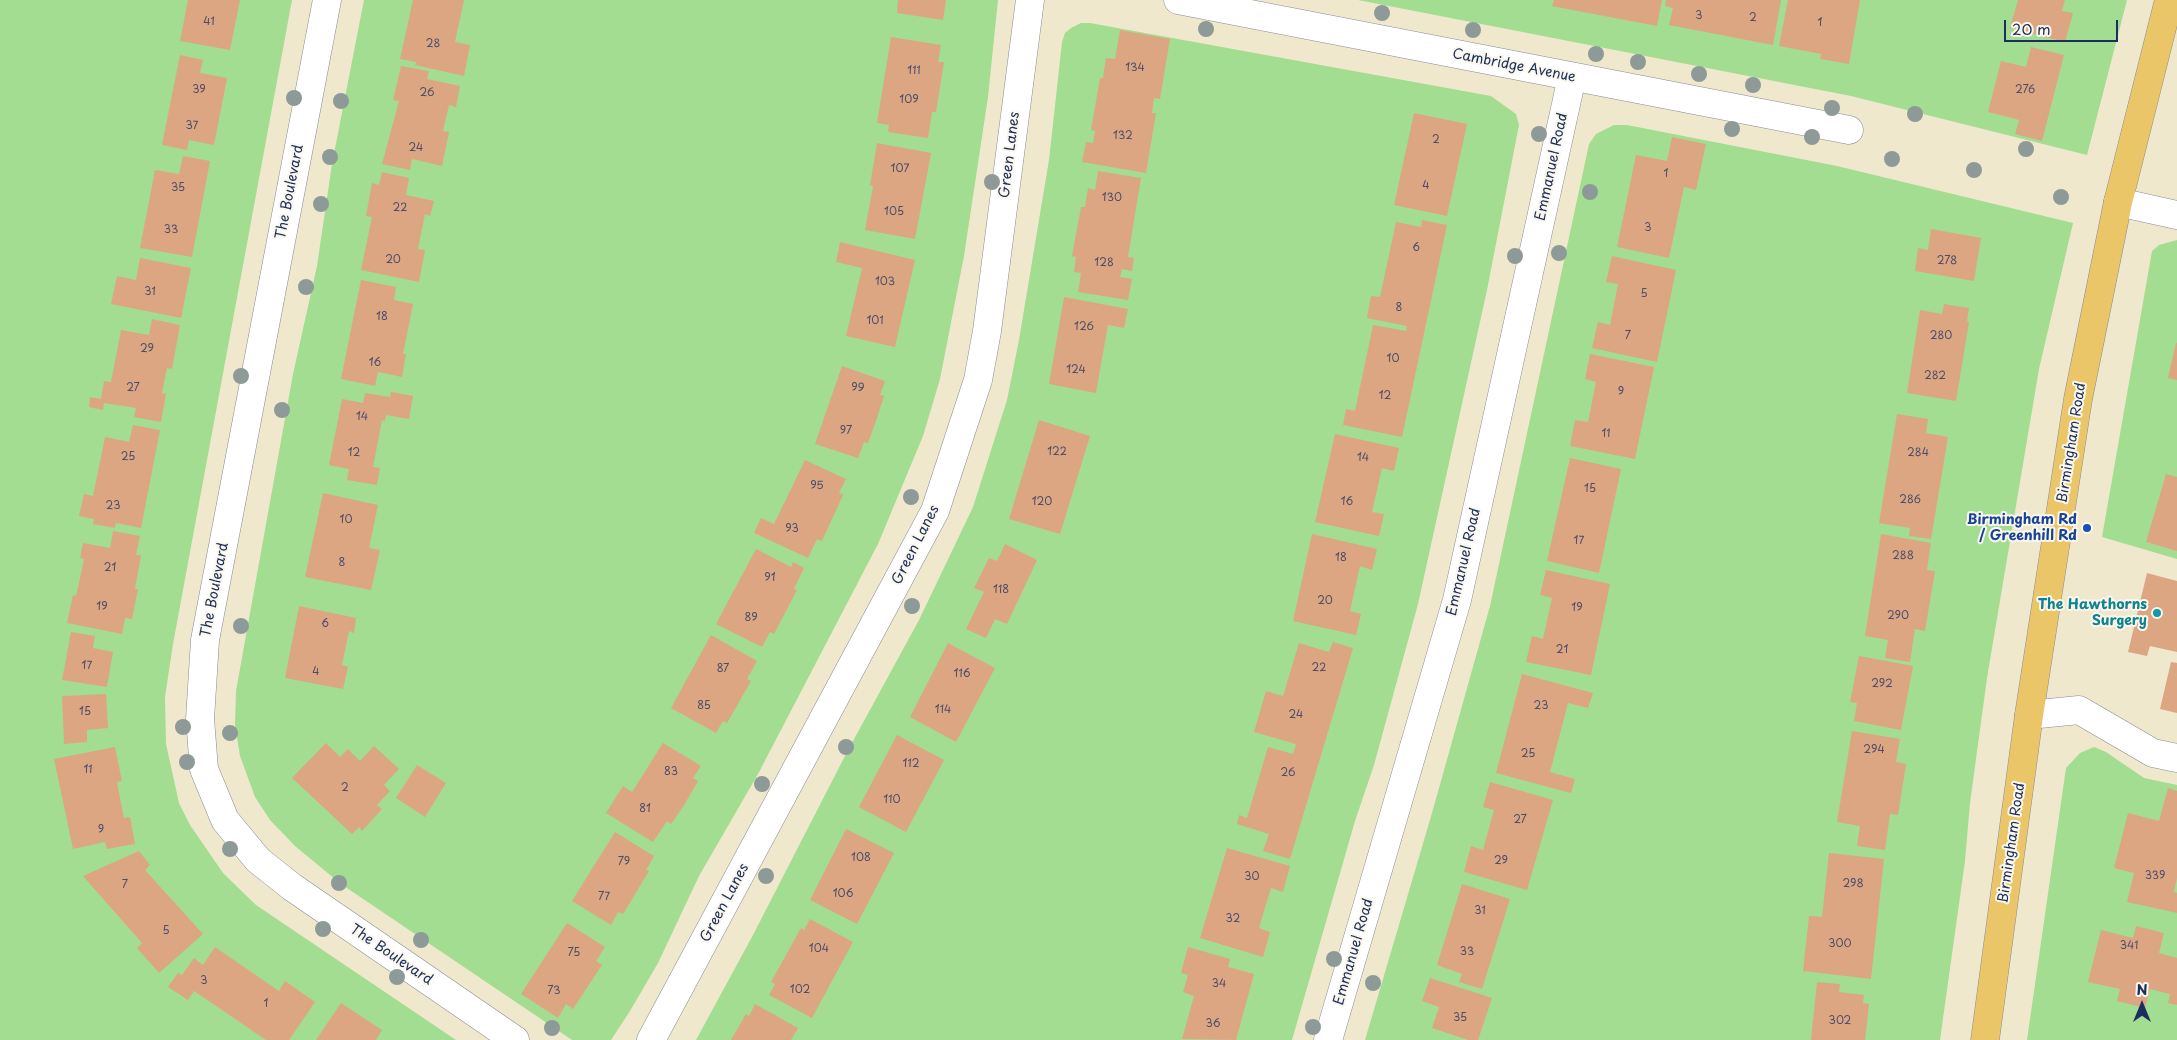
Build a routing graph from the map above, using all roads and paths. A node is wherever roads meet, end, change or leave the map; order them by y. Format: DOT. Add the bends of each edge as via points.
graph roads {
  1 [pos="327,0"];
  2 [pos="1030,0"];
  3 [pos="1178,0"];
  4 [pos="2169,0"];
  5 [pos="1572,77"];
  6 [pos="1849,130"];
  7 [pos="2118,202"];
  8 [pos="2177,215"];
  9 [pos="2030,715"];
  10 [pos="2177,758"];
  11 [pos="515,1040"];
  12 [pos="651,1040"];
  13 [pos="1328,1040"];
  14 [pos="1985,1040"];
  1 -- 11 [label="street, The Boulevard" via="205,640 200,719 204,769 225,820 258,860 292,887"];
  2 -- 12 [label="street, Green Lanes" via="978,380 935,511"];
  3 -- 5 [label="street, Cambridge Avenue"];
  4 -- 7 [label="main road, Birmingham Road"];
  5 -- 6 [label="street, Cambridge Avenue"];
  5 -- 13 [label="street, Emmanuel Road" via="1457,600"];
  7 -- 8 [label="street"];
  7 -- 9 [label="main road, Birmingham Road" via="2078,399"];
  9 -- 10 [label="street" via="2079,710 2153,753"];
  9 -- 14 [label="main road, Birmingham Road"];
}
